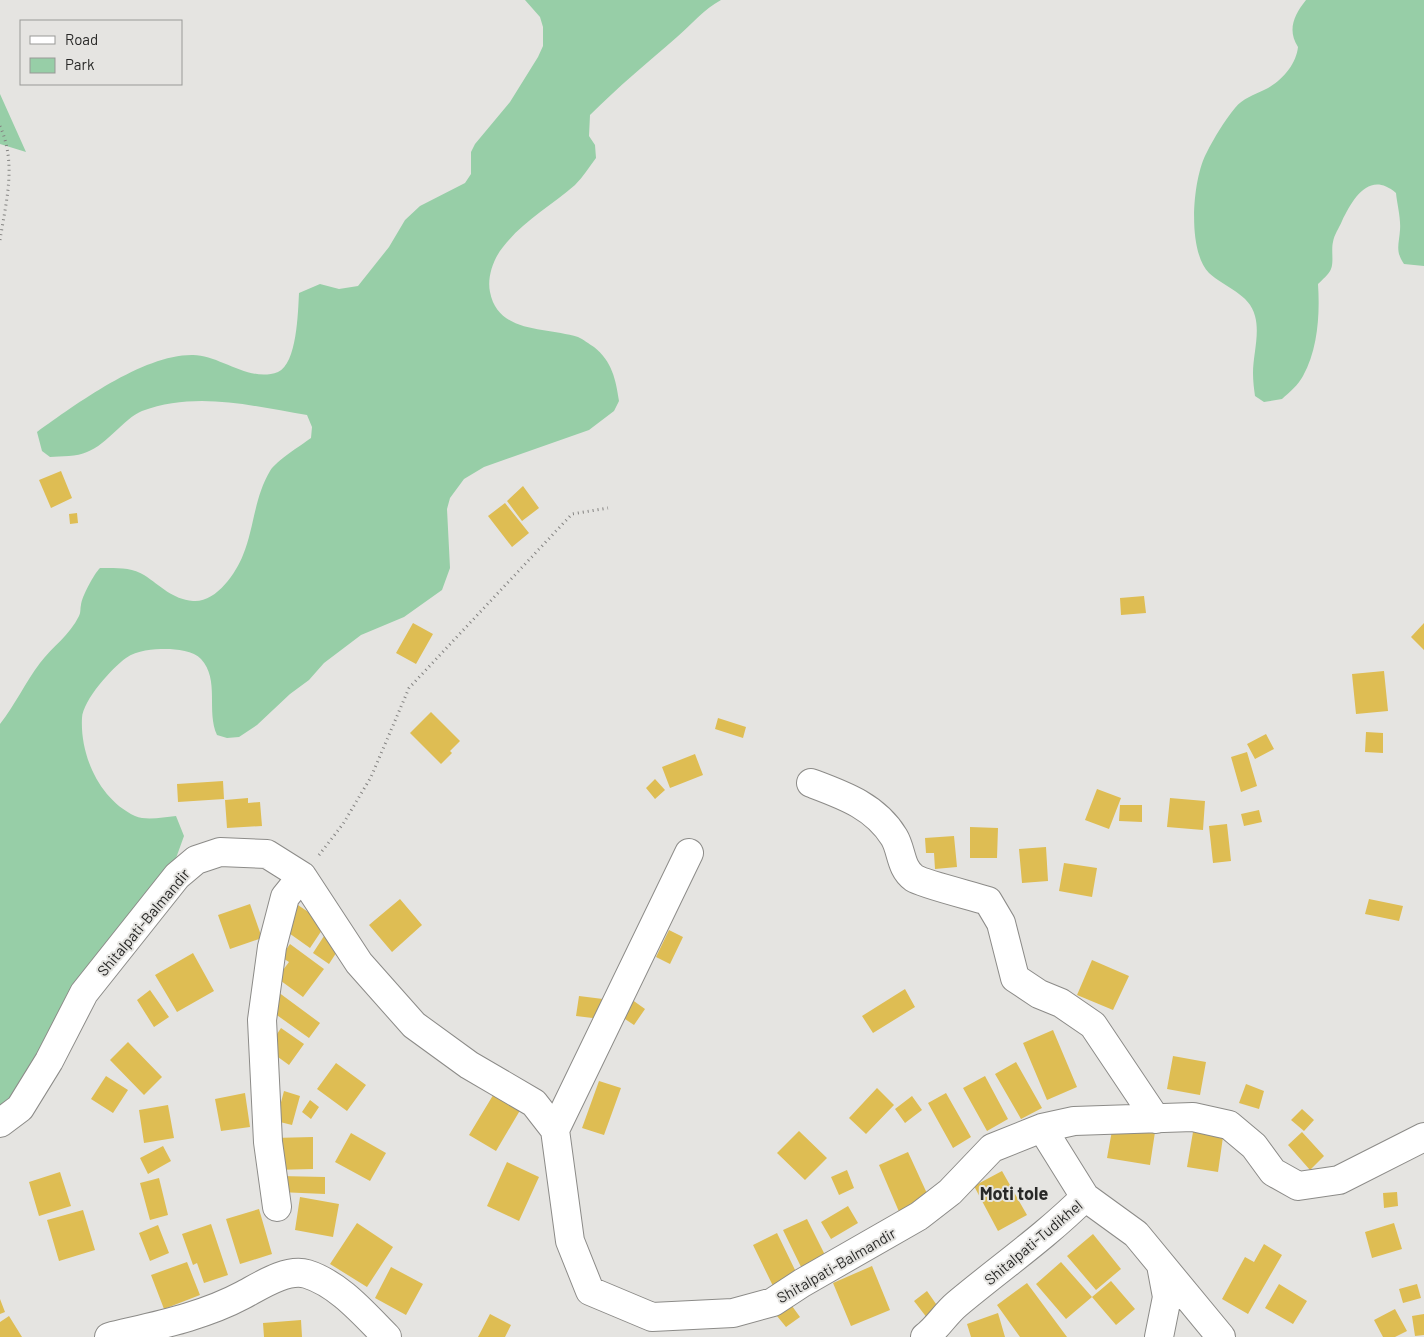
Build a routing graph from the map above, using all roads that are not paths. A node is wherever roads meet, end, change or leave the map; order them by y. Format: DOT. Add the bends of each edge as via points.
graph roads {
  1 [pos="812,783"];
  2 [pos="689,853"];
  3 [pos="302,876"];
  4 [pos="1156,1119"];
  5 [pos="0,1123"];
  6 [pos="1042,1128"];
  7 [pos="555,1130"];
  8 [pos="1424,1137"];
  9 [pos="1085,1197"];
  10 [pos="278,1207"];
  11 [pos="1161,1264"];
  12 [pos="109,1337"];
  13 [pos="387,1337"];
  14 [pos="925,1337"];
  15 [pos="1159,1337"];
  16 [pos="1221,1337"];
  1 -- 4 [label="street" via="851,798 874,813 894,837 906,870 915,879 988,901 1001,923 1015,978 1093,1025"];
  2 -- 7 [label="street"];
  3 -- 5 [label="street, Shitalpati-Balmandir" via="267,854 220,852 196,860 177,876 84,993 20,1108"];
  3 -- 7 [label="street, Shitalpati-Balmandir" via="359,963 414,1025 469,1065 534,1103"];
  3 -- 10 [label="street" via="286,897 272,946 262,1020 268,1142"];
  4 -- 6 [label="street, Shitalpati-Balmandir" via="1074,1121"];
  4 -- 8 [label="street, Shitalpati-Balmandir" via="1193,1117 1229,1125 1254,1146 1273,1172 1298,1186 1339,1180"];
  6 -- 7 [label="street, Shitalpati-Balmandir" via="992,1148 950,1192 920,1216 773,1302 733,1313 652,1317 590,1291 570,1241"];
  6 -- 9 [label="street"];
  9 -- 11 [label="street, Shitalpati-Tudikhel" via="1136,1234"];
  9 -- 14 [label="street, Shitalpati-Tudikhel" via="955,1306 938,1328"];
  11 -- 15 [label="street" via="1167,1297"];
  11 -- 16 [label="street, Shitalpati-Tudikhel"];
  12 -- 13 [label="street" via="188,1317 241,1296 268,1280 306,1273 336,1287"];
}
